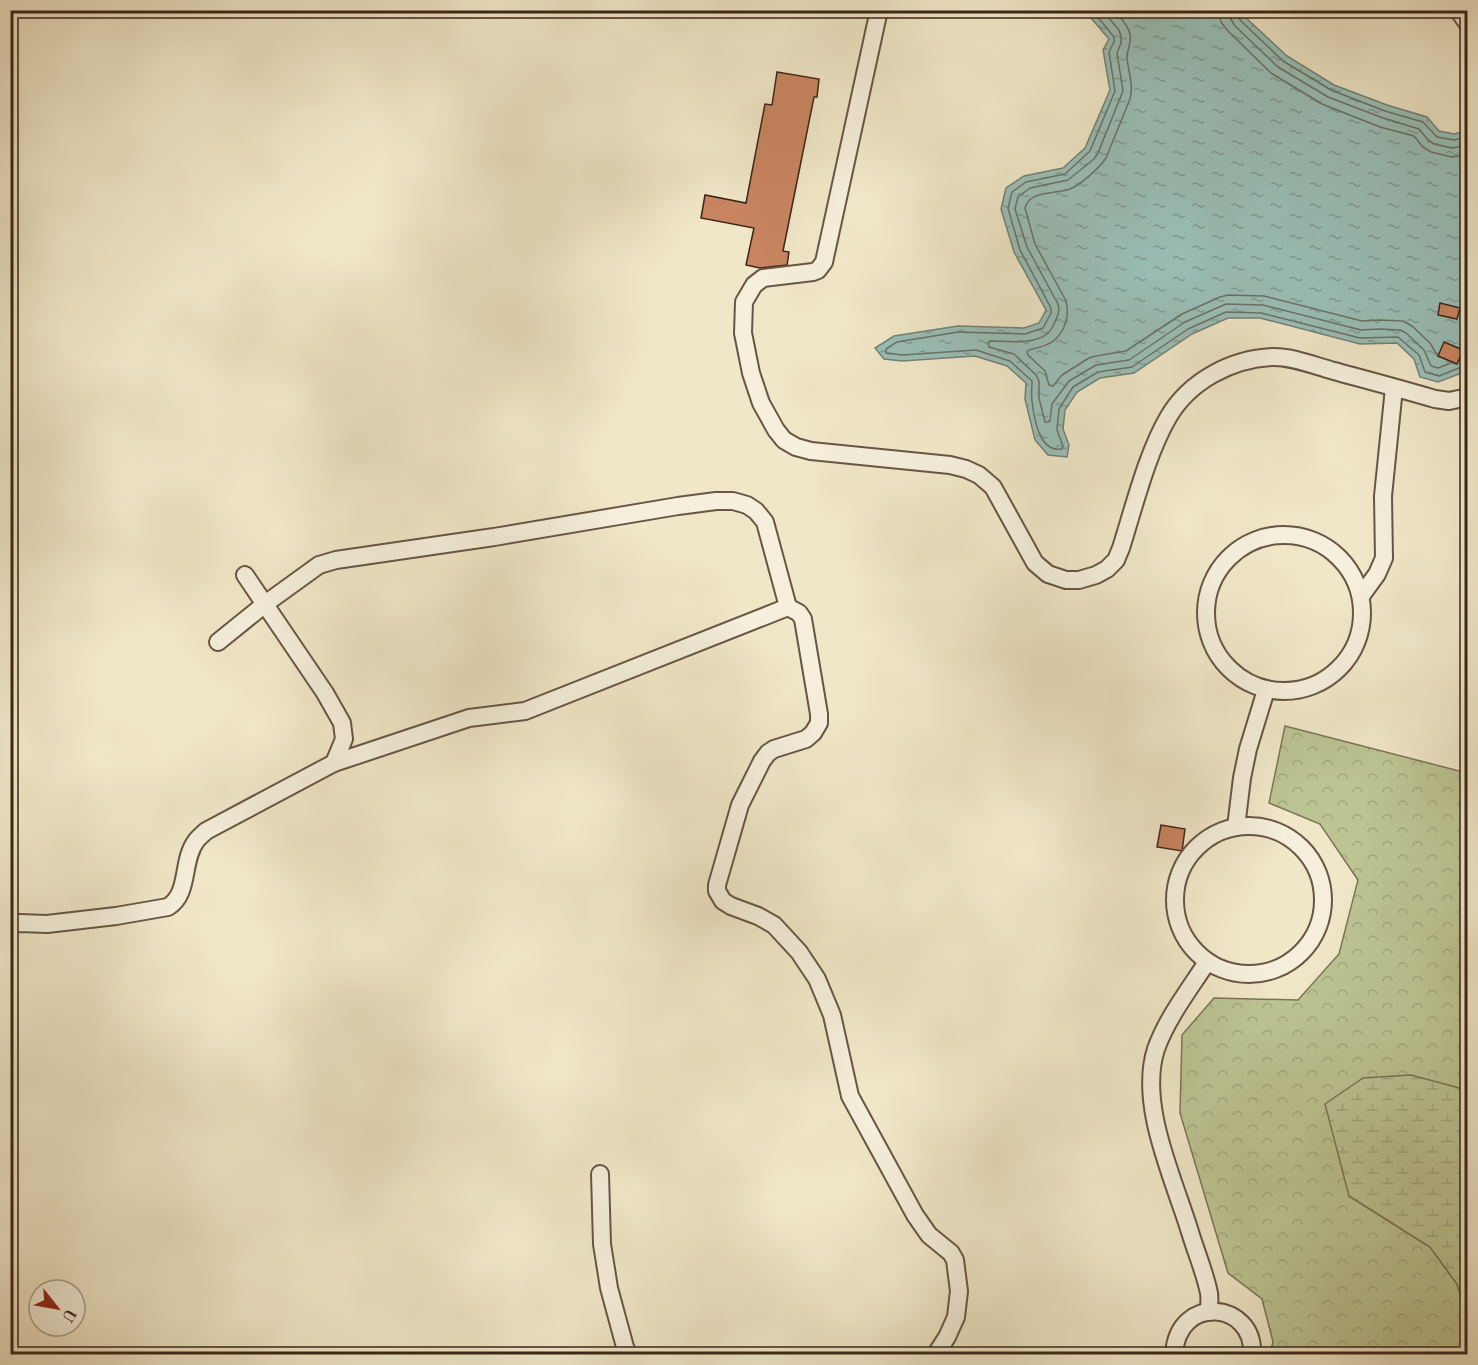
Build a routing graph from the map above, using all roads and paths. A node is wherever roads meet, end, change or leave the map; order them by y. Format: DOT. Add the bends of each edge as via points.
graph roads {
  1 [pos="879,10"];
  2 [pos="1458,10"];
  3 [pos="1467,24"];
  4 [pos="1394,388"];
  5 [pos="1467,397"];
  6 [pos="245,575"];
  7 [pos="1361,596"];
  8 [pos="265,604"];
  9 [pos="788,608"];
  10 [pos="218,642"];
  11 [pos="1266,690"];
  12 [pos="334,763"];
  13 [pos="1236,827"];
  14 [pos="10,924"];
  15 [pos="1207,962"];
  16 [pos="600,1174"];
  17 [pos="1209,1311"];
  18 [pos="628,1354"];
  19 [pos="936,1354"];
  20 [pos="1174,1354"];
  21 [pos="1252,1354"];
  1 -- 4 [label="street" via="824,262 813,272 763,278 744,302 743,333 752,373 761,403 784,440 811,451 950,465 979,475 993,487 1035,563 1048,574 1079,580 1096,575 1116,560 1151,452 1169,415 1197,384 1214,373 1249,360 1274,357"];
  2 -- 3 [label="street"];
  4 -- 5 [label="street" via="1449,401"];
  4 -- 7 [label="street" via="1383,496 1384,558"];
  6 -- 8 [label="street"];
  7 -- 11 [label="street" via="1359,635 1339,669 1305,688"];
  7 -- 11 [label="street" via="1343,561 1311,539 1273,535 1237,551 1212,581 1206,620 1219,657 1232,672"];
  8 -- 9 [label="street" via="319,565 336,560 678,506 733,501 747,505 765,522"];
  8 -- 10 [label="street"];
  8 -- 12 [label="street" via="342,723 344,739"];
  9 -- 12 [label="street" via="525,711 469,718"];
  9 -- 19 [label="street" via="802,619 819,723 806,739 774,749 762,761 740,805 717,891 731,906 774,925 817,979 832,1015 850,1096 915,1215 955,1260 959,1291 956,1317"];
  11 -- 13 [label="street" via="1248,748"];
  12 -- 14 [label="street" via="206,831 190,853 180,896 168,907 47,924"];
  13 -- 15 [label="street" via="1200,845 1188,858 1176,890 1179,924 1186,940"];
  13 -- 15 [label="street" via="1264,827 1280,832 1307,853 1322,884 1321,919 1305,949 1277,969 1243,974"];
  15 -- 17 [label="street" via="1166,1026 1156,1051 1152,1078 1164,1156 1210,1294"];
  16 -- 18 [label="street" via="602,1244 609,1288"];
  17 -- 20 [label="street" via="1187,1321 1179,1331"];
  17 -- 21 [label="street" via="1222,1312 1242,1324 1249,1335"];
}
